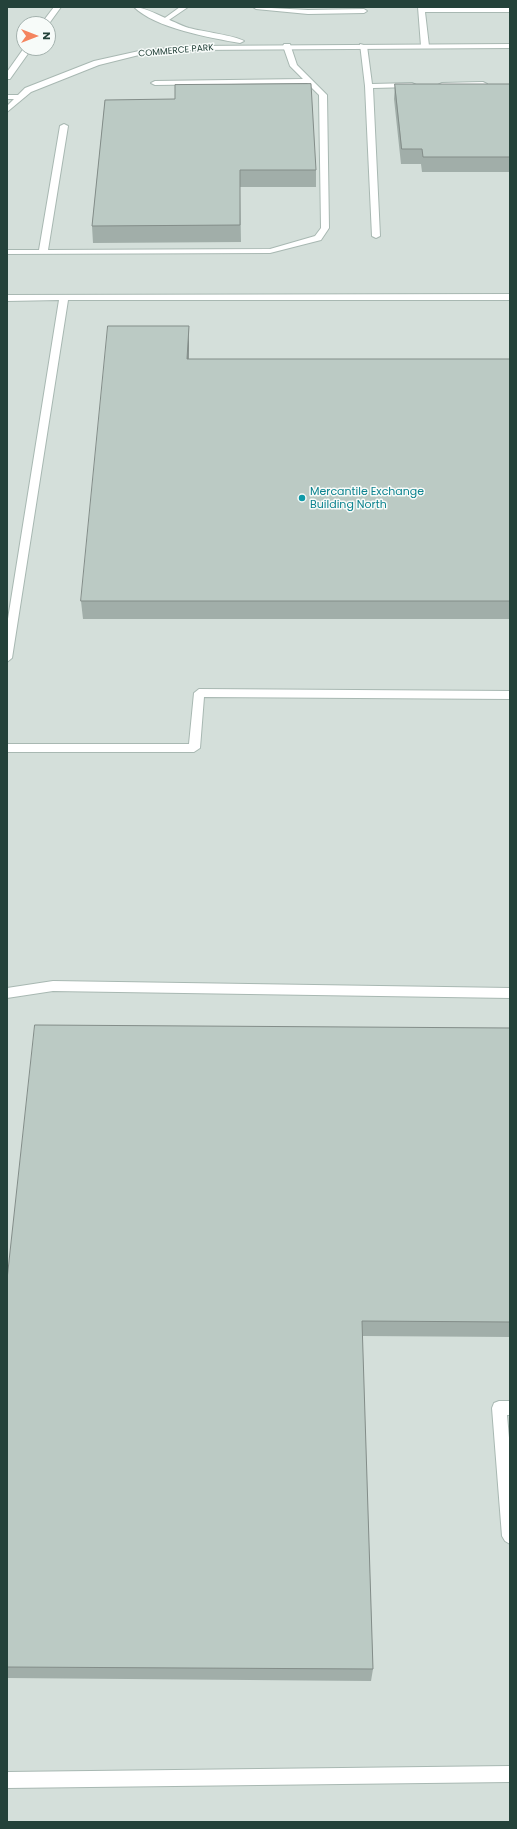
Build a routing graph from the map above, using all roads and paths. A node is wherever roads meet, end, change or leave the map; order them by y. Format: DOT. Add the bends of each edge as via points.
graph roads {
  1 [pos="58,7"];
  2 [pos="137,7"];
  3 [pos="185,7"];
  4 [pos="256,7"];
  5 [pos="421,8"];
  6 [pos="510,10"];
  7 [pos="364,11"];
  8 [pos="51,16"];
  9 [pos="164,21"];
  10 [pos="287,46"];
  11 [pos="363,46"];
  12 [pos="426,46"];
  13 [pos="510,46"];
  14 [pos="22,56"];
  15 [pos="7,77"];
  16 [pos="309,81"];
  17 [pos="155,82"];
  18 [pos="483,84"];
  19 [pos="422,85"];
  20 [pos="438,85"];
  21 [pos="369,86"];
  22 [pos="7,97"];
  23 [pos="20,97"];
  24 [pos="7,110"];
  25 [pos="64,126"];
  26 [pos="376,236"];
  27 [pos="7,252"];
  28 [pos="43,253"];
  29 [pos="510,297"];
  30 [pos="7,298"];
  31 [pos="64,298"];
  32 [pos="7,658"];
  33 [pos="510,695"];
  34 [pos="7,748"];
  35 [pos="7,993"];
  36 [pos="510,993"];
  37 [pos="510,1408"];
  38 [pos="510,1536"];
  39 [pos="510,1774"];
  40 [pos="7,1780"];
  1 -- 8 [label="street"];
  2 -- 9 [label="street, COMMERCE PARK"];
  3 -- 9 [label="street"];
  4 -- 7 [label="street" via="308,12"];
  5 -- 6 [label="street"];
  5 -- 12 [label="street"];
  9 -- 10 [label="street, COMMERCE PARK" via="208,36"];
  10 -- 11 [label="street, COMMERCE PARK"];
  10 -- 16 [label="street" via="294,66"];
  10 -- 23 [label="street, COMMERCE PARK" via="190,48 139,53 97,63 57,77 28,90"];
  11 -- 12 [label="street, COMMERCE PARK"];
  11 -- 21 [label="street"];
  12 -- 13 [label="street, COMMERCE PARK"];
  14 -- 15 [label="street"];
  16 -- 17 [label="street"];
  16 -- 28 [label="street" via="323,95 325,228 318,238 270,251"];
  18 -- 20 [label="street"];
  19 -- 21 [label="street"];
  21 -- 26 [label="street"];
  22 -- 23 [label="street"];
  23 -- 24 [label="street, COMMERCE PARK"];
  25 -- 28 [label="street"];
  27 -- 28 [label="street"];
  29 -- 31 [label="street"];
  30 -- 31 [label="street"];
  31 -- 32 [label="street"];
  33 -- 34 [label="street" via="199,693 194,748"];
  35 -- 36 [label="street" via="53,986"];
  37 -- 38 [label="street" via="499,1408"];
  39 -- 40 [label="street"];
}
